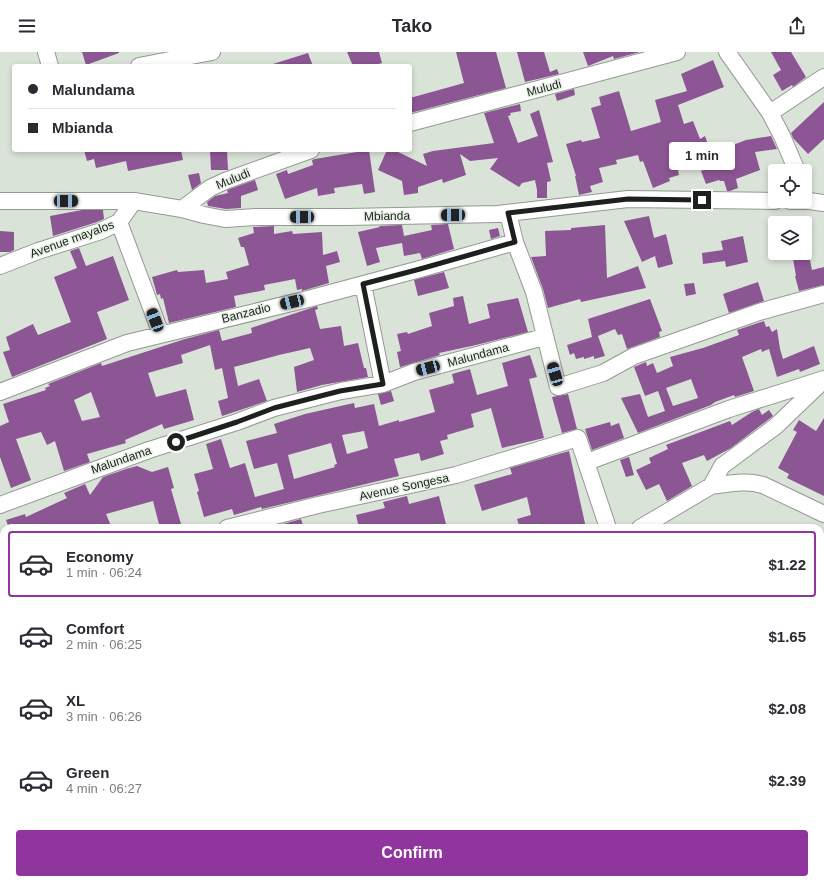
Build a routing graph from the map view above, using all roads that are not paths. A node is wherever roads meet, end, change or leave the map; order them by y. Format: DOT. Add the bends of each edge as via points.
graph roads {
  1 [pos="46,52"];
  2 [pos="212,52"];
  3 [pos="678,52"];
  4 [pos="727,52"];
  5 [pos="49,64"];
  6 [pos="149,64"];
  7 [pos="824,77"];
  8 [pos="770,113"];
  9 [pos="412,122"];
  10 [pos="305,152"];
  11 [pos="794,164"];
  12 [pos="0,201"];
  13 [pos="134,201"];
  14 [pos="768,201"];
  15 [pos="182,209"];
  16 [pos="508,213"];
  17 [pos="119,222"];
  18 [pos="515,242"];
  19 [pos="0,266"];
  20 [pos="363,284"];
  21 [pos="824,294"];
  22 [pos="161,334"];
  23 [pos="544,337"];
  24 [pos="824,379"];
  25 [pos="383,384"];
  26 [pos="0,392"];
  27 [pos="587,462"];
  28 [pos="711,486"];
  29 [pos="0,504"];
  30 [pos="824,514"];
  31 [pos="243,524"];
  32 [pos="607,524"];
  33 [pos="647,524"];
  1 -- 5 [label="street"];
  2 -- 6 [label="street"];
  3 -- 9 [label="street, Muludi"];
  4 -- 8 [label="street"];
  7 -- 8 [label="street"];
  8 -- 11 [label="street"];
  10 -- 15 [label="street, Muludi" via="224,181"];
  12 -- 13 [label="street, Mbianda"];
  13 -- 15 [label="street, Mbianda"];
  13 -- 17 [label="street, Avenue mayalos"];
  14 -- 16 [label="street, Mbianda" via="628,199"];
  15 -- 16 [label="street, Mbianda" via="225,219"];
  16 -- 18 [label="street"];
  17 -- 19 [label="street, Avenue mayalos" via="101,231"];
  17 -- 22 [label="street"];
  18 -- 20 [label="street, Banzadio"];
  18 -- 23 [label="street" via="534,292"];
  20 -- 22 [label="street, Banzadio"];
  20 -- 25 [label="street"];
  21 -- 23 [label="street" via="759,312 634,356 603,373 558,387"];
  22 -- 26 [label="street, Banzadio" via="126,343"];
  23 -- 25 [label="street, Malundama" via="414,372"];
  24 -- 27 [label="street" via="729,409"];
  24 -- 28 [label="street" via="776,426 722,466"];
  25 -- 29 [label="street, Malundama" via="340,391 274,408"];
  27 -- 31 [label="street, Avenue Songesa" via="578,438 456,475"];
  27 -- 32 [label="street"];
  28 -- 30 [label="street" via="754,482"];
  28 -- 33 [label="street"];
}
